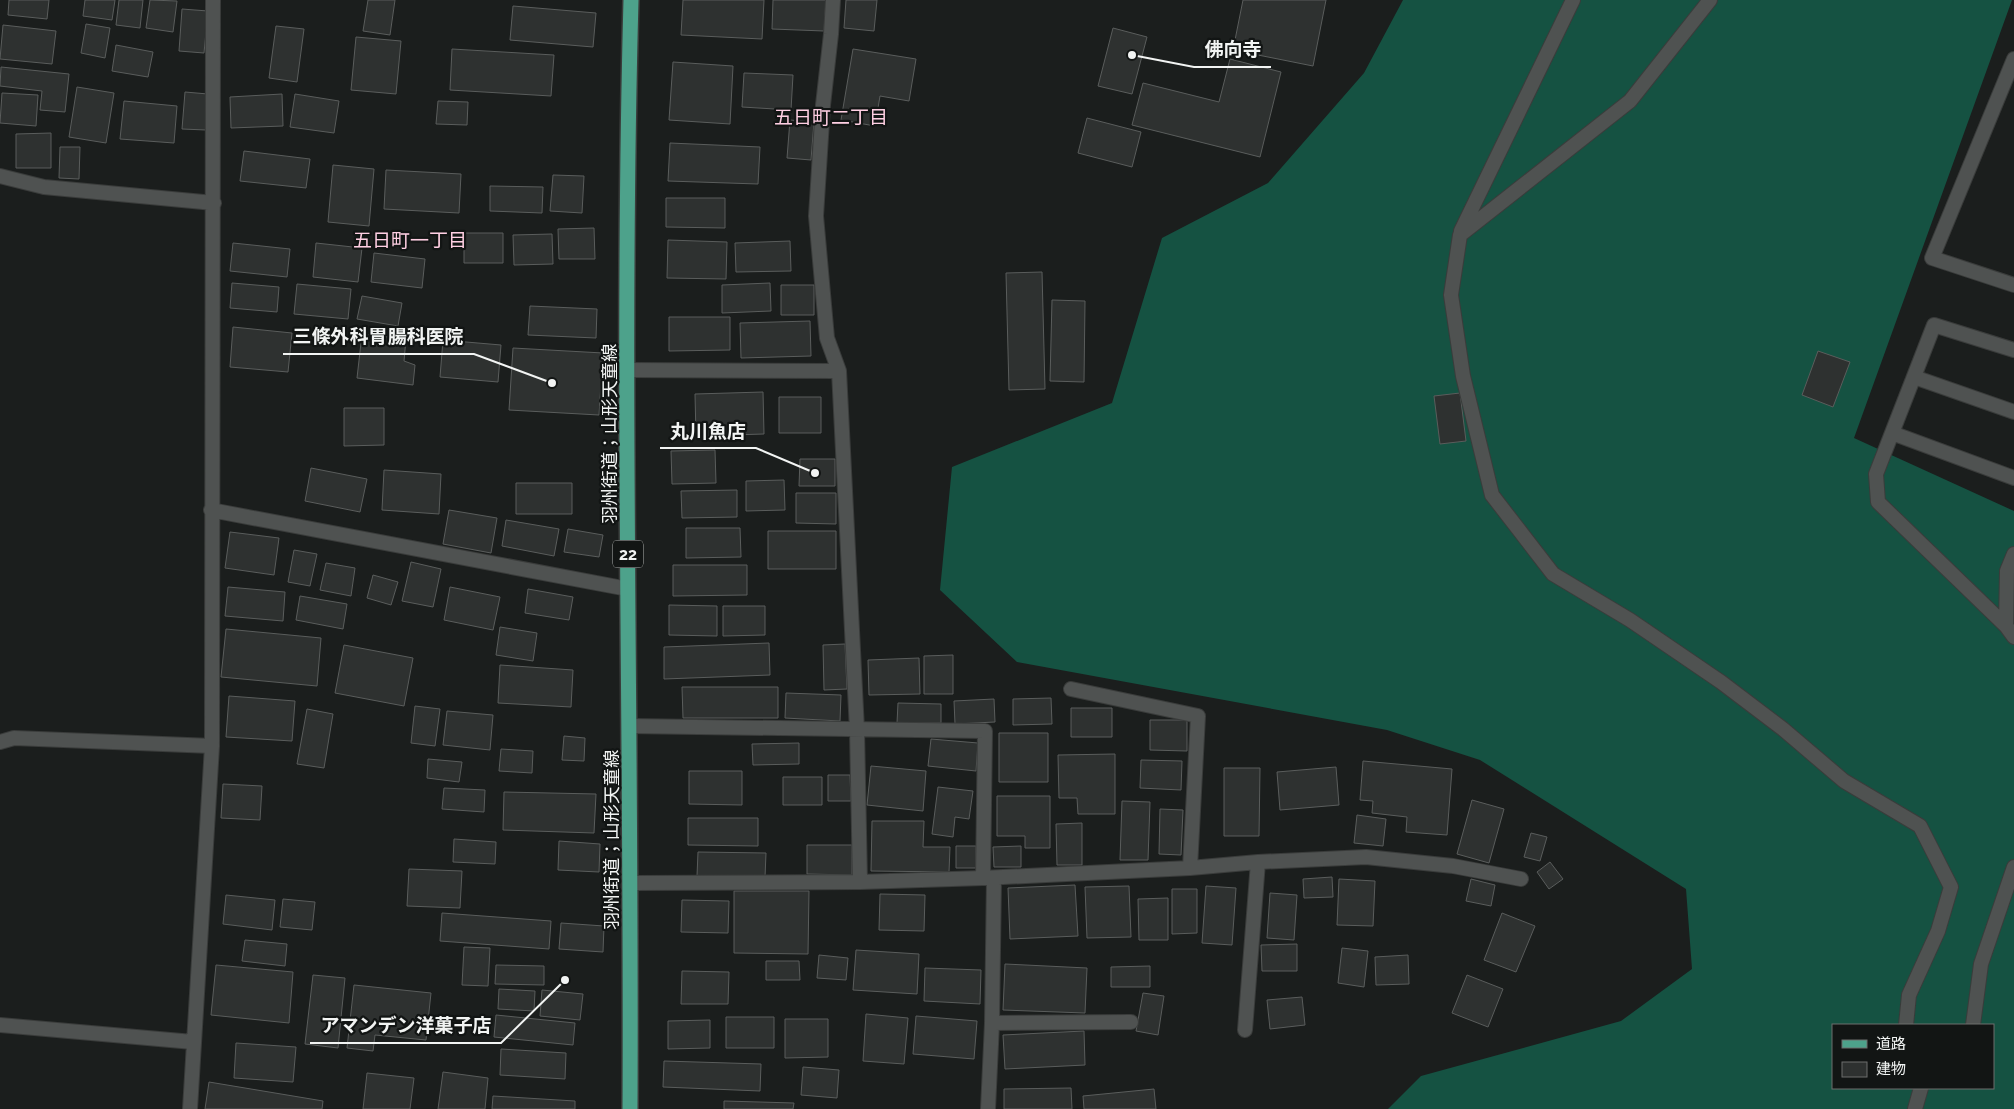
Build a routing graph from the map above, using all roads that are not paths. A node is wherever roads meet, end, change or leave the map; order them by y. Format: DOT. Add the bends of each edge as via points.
graph roads {
  1 [pos="213,0"];
  2 [pos="632,0"];
  3 [pos="833,0"];
  4 [pos="1573,0"];
  5 [pos="1710,0"];
  6 [pos="2014,59"];
  7 [pos="0,176"];
  8 [pos="214,203"];
  9 [pos="1460,235"];
  10 [pos="2014,285"];
  11 [pos="2014,350"];
  12 [pos="628,370"];
  13 [pos="839,371"];
  14 [pos="1914,377"];
  15 [pos="2014,412"];
  16 [pos="1892,433"];
  17 [pos="2014,478"];
  18 [pos="211,510"];
  19 [pos="2014,554"];
  20 [pos="628,589"];
  21 [pos="2010,632"];
  22 [pos="1071,689"];
  23 [pos="629,726"];
  24 [pos="857,730"];
  25 [pos="0,742"];
  26 [pos="212,746"];
  27 [pos="1258,862"];
  28 [pos="2014,867"];
  29 [pos="1190,868"];
  30 [pos="988,878"];
  31 [pos="1521,879"];
  32 [pos="860,882"];
  33 [pos="631,883"];
  34 [pos="1131,1022"];
  35 [pos="992,1023"];
  36 [pos="1906,1024"];
  37 [pos="1973,1024"];
  38 [pos="0,1025"];
  39 [pos="1245,1030"];
  40 [pos="193,1042"];
  41 [pos="1921,1089"];
  42 [pos="190,1109"];
  43 [pos="630,1109"];
  44 [pos="988,1109"];
  45 [pos="1915,1109"];
  1 -- 8 [label="lane"];
  2 -- 12 [label="main road, 羽州街道；山形天童線 / 22" via="628,136"];
  3 -- 13 [label="lane" via="832,34 822,105 816,216 827,338"];
  4 -- 9 [label="lane"];
  5 -- 9 [label="lane" via="1630,101"];
  6 -- 10 [label="lane" via="1932,258"];
  7 -- 8 [label="lane" via="44,187"];
  8 -- 18 [label="lane"];
  9 -- 36 [label="lane" via="1451,295 1463,376 1492,495 1514,524 1553,574 1630,620 1721,682 1844,781 1920,826 1951,887 1938,931 1909,996"];
  11 -- 14 [label="lane" via="1934,325"];
  12 -- 13 [label="lane"];
  12 -- 20 [label="main road, 羽州街道；山形天童線 / 22"];
  13 -- 24 [label="lane"];
  14 -- 15 [label="lane"];
  14 -- 16 [label="lane"];
  16 -- 17 [label="lane"];
  16 -- 21 [label="lane" via="1876,474 1878,502"];
  18 -- 20 [label="lane"];
  18 -- 26 [label="lane"];
  19 -- 21 [label="lane" via="2007,572"];
  20 -- 23 [label="main road, 羽州街道；山形天童線 / 22"];
  22 -- 29 [label="lane" via="1198,716"];
  23 -- 24 [label="lane"];
  23 -- 33 [label="main road, 羽州街道；山形天童線 / 22"];
  24 -- 30 [label="lane" via="985,731"];
  24 -- 32 [label="lane"];
  25 -- 26 [label="lane" via="14,738"];
  26 -- 40 [label="lane"];
  27 -- 29 [label="lane"];
  27 -- 31 [label="lane" via="1366,858 1453,866"];
  27 -- 39 [label="lane"];
  28 -- 37 [label="lane" via="1981,964"];
  29 -- 30 [label="lane"];
  30 -- 32 [label="lane"];
  30 -- 35 [label="lane"];
  32 -- 33 [label="lane"];
  33 -- 43 [label="main road, 羽州街道；山形天童線 / 22"];
  34 -- 35 [label="lane"];
  35 -- 44 [label="lane"];
  38 -- 40 [label="lane"];
  40 -- 42 [label="lane"];
  41 -- 45 [label="lane"];
}
